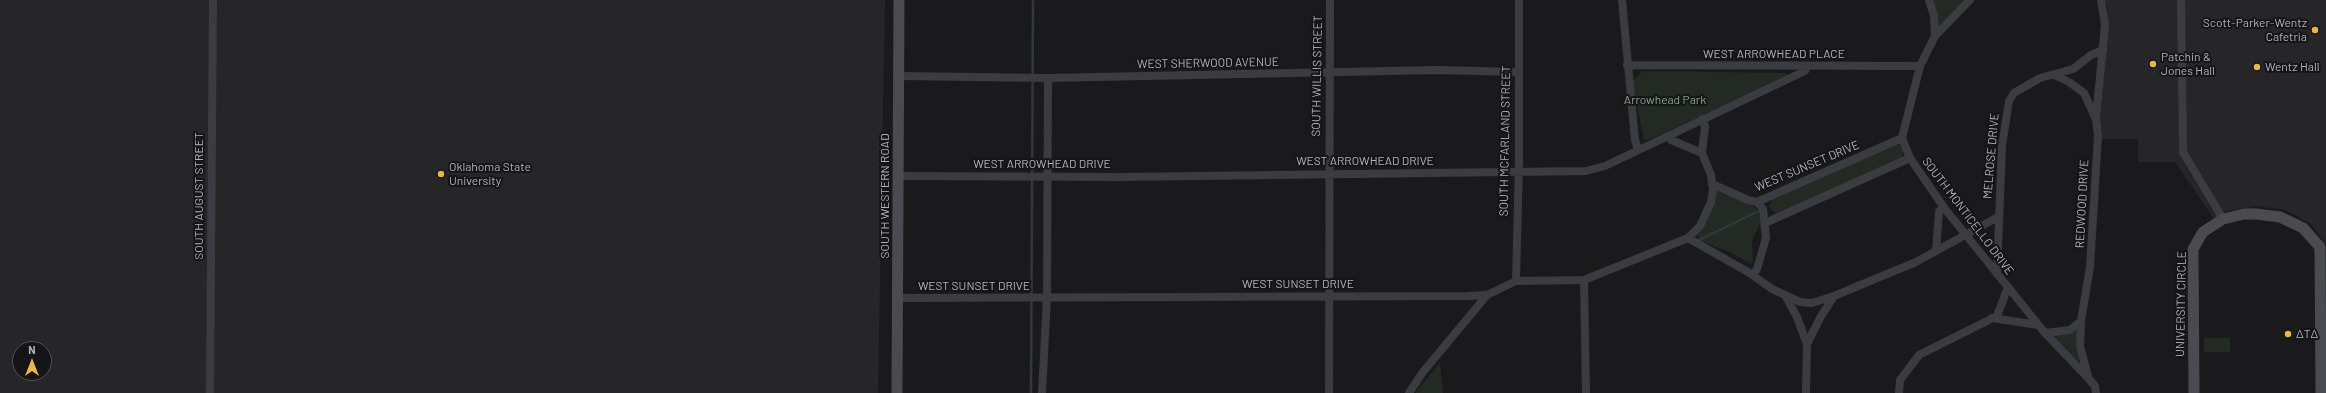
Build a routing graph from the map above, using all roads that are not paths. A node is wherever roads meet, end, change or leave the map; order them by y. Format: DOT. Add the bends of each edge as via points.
graph roads {
  1 [pos="213,0"];
  2 [pos="899,0"];
  3 [pos="1330,0"];
  4 [pos="1519,0"];
  5 [pos="1622,0"];
  6 [pos="1929,0"];
  7 [pos="1970,0"];
  8 [pos="2101,0"];
  9 [pos="2181,0"];
  10 [pos="1936,36"];
  11 [pos="2103,50"];
  12 [pos="1627,65"];
  13 [pos="1807,66"];
  14 [pos="1920,66"];
  15 [pos="1329,72"];
  16 [pos="1518,72"];
  17 [pos="2054,75"];
  18 [pos="898,76"];
  19 [pos="1048,78"];
  20 [pos="2096,118"];
  21 [pos="1702,119"];
  22 [pos="1668,136"];
  23 [pos="1902,138"];
  24 [pos="1638,150"];
  25 [pos="1702,153"];
  26 [pos="1910,158"];
  27 [pos="1518,171"];
  28 [pos="1328,173"];
  29 [pos="898,176"];
  30 [pos="1047,176"];
  31 [pos="1712,184"];
  32 [pos="1757,202"];
  33 [pos="1945,209"];
  34 [pos="1998,217"];
  35 [pos="2223,219"];
  36 [pos="1765,223"];
  37 [pos="1965,235"];
  38 [pos="1688,238"];
  39 [pos="1936,250"];
  40 [pos="1997,274"];
  41 [pos="1753,275"];
  42 [pos="1584,280"];
  43 [pos="1516,281"];
  44 [pos="2008,287"];
  45 [pos="1487,295"];
  46 [pos="1784,295"];
  47 [pos="1328,296"];
  48 [pos="1834,296"];
  49 [pos="897,298"];
  50 [pos="1047,298"];
  51 [pos="1992,318"];
  52 [pos="2081,322"];
  53 [pos="2038,325"];
  54 [pos="2045,333"];
  55 [pos="1807,344"];
  56 [pos="2088,378"];
  57 [pos="2095,390"];
  58 [pos="210,393"];
  59 [pos="897,393"];
  60 [pos="1042,393"];
  61 [pos="1329,393"];
  62 [pos="1409,393"];
  63 [pos="1586,393"];
  64 [pos="1806,393"];
  65 [pos="1899,393"];
  66 [pos="2194,393"];
  67 [pos="2321,393"];
  1 -- 58 [label="street, SOUTH AUGUST STREET"];
  2 -- 18 [label="street, SOUTH WESTERN ROAD"];
  3 -- 15 [label="street, SOUTH WILLIS STREET"];
  4 -- 16 [label="street, SOUTH MCFARLAND STREET"];
  5 -- 12 [label="street"];
  6 -- 10 [label="street"];
  7 -- 10 [label="street"];
  8 -- 11 [label="street, REDWOOD DRIVE"];
  9 -- 35 [label="street" via="2183,152"];
  10 -- 14 [label="street"];
  11 -- 17 [label="street, MELROSE DRIVE" via="2073,69"];
  11 -- 20 [label="street, REDWOOD DRIVE"];
  12 -- 13 [label="street, WEST ARROWHEAD PLACE"];
  12 -- 24 [label="street"];
  13 -- 14 [label="street, WEST ARROWHEAD PLACE"];
  13 -- 21 [label="street, WEST ARROWHEAD DRIVE" via="1805,71"];
  14 -- 23 [label="street"];
  15 -- 16 [label="street, WEST SHERWOOD AVENUE"];
  15 -- 19 [label="street, WEST SHERWOOD AVENUE"];
  15 -- 28 [label="street, SOUTH WILLIS STREET"];
  16 -- 27 [label="street, SOUTH MCFARLAND STREET"];
  17 -- 20 [label="street" via="2069,82 2084,94"];
  17 -- 34 [label="street, MELROSE DRIVE" via="2040,78 2014,93 2009,102 2002,146"];
  18 -- 19 [label="street, WEST SHERWOOD AVENUE"];
  18 -- 29 [label="street, SOUTH WESTERN ROAD"];
  19 -- 30 [label="street"];
  20 -- 52 [label="street, REDWOOD DRIVE" via="2098,136 2090,267"];
  21 -- 22 [label="street, WEST ARROWHEAD DRIVE"];
  21 -- 25 [label="street" via="1705,126"];
  22 -- 24 [label="street, WEST ARROWHEAD DRIVE"];
  22 -- 25 [label="street" via="1671,140"];
  23 -- 26 [label="street, SOUTH MONTICELLO DRIVE"];
  23 -- 32 [label="street, WEST SUNSET DRIVE"];
  24 -- 27 [label="street, WEST ARROWHEAD DRIVE" via="1605,166 1586,171"];
  25 -- 31 [label="street"];
  26 -- 33 [label="street, SOUTH MONTICELLO DRIVE"];
  26 -- 36 [label="street"];
  27 -- 28 [label="street, WEST ARROWHEAD DRIVE"];
  27 -- 43 [label="street, SOUTH MCFARLAND STREET"];
  28 -- 30 [label="street, WEST ARROWHEAD DRIVE"];
  28 -- 47 [label="street, SOUTH WILLIS STREET"];
  29 -- 30 [label="street, WEST ARROWHEAD DRIVE"];
  29 -- 49 [label="street, SOUTH WESTERN ROAD"];
  30 -- 50 [label="street"];
  31 -- 32 [label="street, WEST SUNSET DRIVE"];
  31 -- 38 [label="street, WEST SUNSET DRIVE" via="1711,202 1700,226"];
  32 -- 36 [label="street" via="1763,209"];
  33 -- 37 [label="street, SOUTH MONTICELLO DRIVE"];
  33 -- 39 [label="street" via="1939,211"];
  34 -- 37 [label="street"];
  34 -- 40 [label="street, MELROSE DRIVE"];
  35 -- 66 [label="street, UNIVERSITY CIRCLE" via="2203,232 2193,249"];
  35 -- 67 [label="street, UNIVERSITY CIRCLE" via="2244,214 2280,217 2304,228 2320,247"];
  36 -- 41 [label="street" via="1766,238"];
  37 -- 39 [label="street"];
  37 -- 40 [label="street, SOUTH MONTICELLO DRIVE"];
  38 -- 41 [label="street"];
  38 -- 42 [label="street, WEST SUNSET DRIVE"];
  39 -- 48 [label="street" via="1916,262"];
  40 -- 44 [label="street, SOUTH MONTICELLO DRIVE"];
  41 -- 46 [label="street"];
  42 -- 43 [label="street, WEST SUNSET DRIVE"];
  42 -- 63 [label="street"];
  43 -- 45 [label="street, WEST SUNSET DRIVE"];
  44 -- 51 [label="street" via="2000,312"];
  44 -- 53 [label="street, SOUTH MONTICELLO DRIVE"];
  45 -- 47 [label="street, WEST SUNSET DRIVE"];
  45 -- 62 [label="street" via="1423,372"];
  46 -- 48 [label="street" via="1800,302 1812,303"];
  46 -- 55 [label="street" via="1797,317"];
  47 -- 50 [label="street, WEST SUNSET DRIVE"];
  47 -- 61 [label="street, SOUTH WILLIS STREET"];
  48 -- 55 [label="street"];
  49 -- 50 [label="street, WEST SUNSET DRIVE"];
  49 -- 59 [label="street, SOUTH WESTERN ROAD"];
  50 -- 60 [label="street"];
  51 -- 53 [label="street"];
  51 -- 65 [label="street" via="1919,355 1900,380"];
  52 -- 54 [label="street" via="2070,330"];
  52 -- 56 [label="street, REDWOOD DRIVE" via="2080,346"];
  53 -- 54 [label="street, SOUTH MONTICELLO DRIVE"];
  54 -- 56 [label="street, SOUTH MONTICELLO DRIVE"];
  55 -- 64 [label="street"];
  56 -- 57 [label="street, SOUTH MONTICELLO DRIVE"];
}
